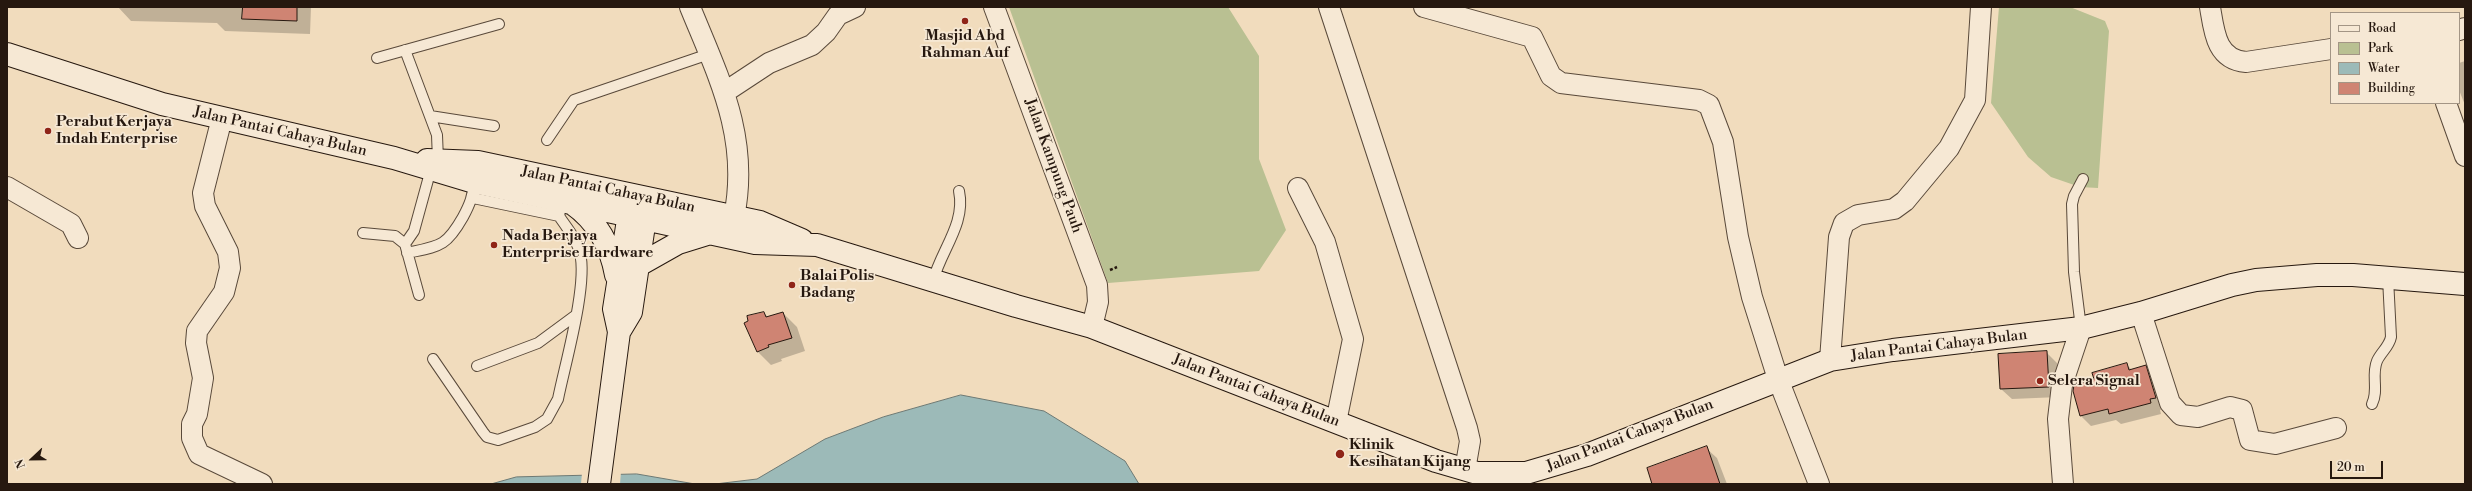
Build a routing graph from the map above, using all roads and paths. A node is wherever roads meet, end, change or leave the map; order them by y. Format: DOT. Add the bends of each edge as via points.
graph roads {
  1 [pos="690,7"];
  2 [pos="855,7"];
  3 [pos="994,7"];
  4 [pos="1329,7"];
  5 [pos="1424,7"];
  6 [pos="1981,7"];
  7 [pos="2210,7"];
  8 [pos="499,24"];
  9 [pos="2330,49"];
  10 [pos="405,50"];
  11 [pos="7,54"];
  12 [pos="709,54"];
  13 [pos="377,58"];
  14 [pos="725,92"];
  15 [pos="2446,104"];
  16 [pos="430,116"];
  17 [pos="222,118"];
  18 [pos="494,126"];
  19 [pos="548,140"];
  20 [pos="2464,151"];
  21 [pos="434,165"];
  22 [pos="2084,179"];
  23 [pos="7,187"];
  24 [pos="1298,188"];
  25 [pos="473,190"];
  26 [pos="959,191"];
  27 [pos="565,207"];
  28 [pos="638,207"];
  29 [pos="734,217"];
  30 [pos="363,233"];
  31 [pos="720,235"];
  32 [pos="78,238"];
  33 [pos="808,245"];
  34 [pos="406,248"];
  35 [pos="639,264"];
  36 [pos="2388,278"];
  37 [pos="933,281"];
  38 [pos="618,282"];
  39 [pos="2465,284"];
  40 [pos="419,295"];
  41 [pos="2141,313"];
  42 [pos="576,315"];
  43 [pos="1092,327"];
  44 [pos="2080,328"];
  45 [pos="619,332"];
  46 [pos="432,359"];
  47 [pos="1830,360"];
  48 [pos="477,366"];
  49 [pos="1778,379"];
  50 [pos="2372,404"];
  51 [pos="1336,422"];
  52 [pos="2336,428"];
  53 [pos="1465,470"];
  54 [pos="1498,479"];
  55 [pos="262,484"];
  56 [pos="599,484"];
  57 [pos="1819,484"];
  58 [pos="2062,484"];
  1 -- 12 [label="street"];
  2 -- 14 [label="street" via="838,15 826,32 812,45 769,63"];
  3 -- 43 [label="street, Jalan Kampung Pauh" via="1097,285 1098,302"];
  4 -- 53 [label="street" via="1470,441"];
  5 -- 49 [label="street" via="1532,37 1551,76 1561,83 1699,100 1709,105 1723,142 1738,237 1752,297"];
  6 -- 47 [label="street" via="1975,100 1949,148 1905,201 1894,209 1858,215 1844,223 1839,237"];
  7 -- 9 [label="street" via="2219,47 2237,61 2246,62"];
  8 -- 10 [label="lane"];
  10 -- 13 [label="lane"];
  10 -- 16 [label="lane"];
  11 -- 17 [label="main road, Jalan Pantai Cahaya Bulan" via="127,94"];
  12 -- 14 [label="street"];
  12 -- 19 [label="lane" via="574,100 564,111"];
  14 -- 29 [label="street" via="739,155 738,195"];
  15 -- 20 [label="street"];
  16 -- 18 [label="lane"];
  16 -- 21 [label="lane" via="438,139"];
  17 -- 21 [label="main road, Jalan Pantai Cahaya Bulan"];
  17 -- 55 [label="street" via="203,194 205,206 228,252 230,268 224,292 197,332 196,343 203,378 197,414 192,424 192,438 199,454"];
  21 -- 25 [label="main road, Jalan Pantai Cahaya Bulan"];
  21 -- 28 [label="main road, Jalan Pantai Cahaya Bulan" via="478,162"];
  21 -- 34 [label="lane" via="414,231"];
  22 -- 44 [label="lane" via="2072,204 2074,272"];
  23 -- 32 [label="street" via="70,224"];
  24 -- 51 [label="street" via="1325,242 1353,339"];
  25 -- 27 [label="main road, Jalan Pantai Cahaya Bulan"];
  25 -- 34 [label="lane" via="457,228 446,241 432,247"];
  26 -- 37 [label="lane" via="959,220"];
  27 -- 28 [label="main road, Jalan Pantai Cahaya Bulan"];
  27 -- 38 [label="main road" via="585,212 603,238 615,267"];
  27 -- 42 [label="lane" via="581,254"];
  28 -- 29 [label="main road, Jalan Pantai Cahaya Bulan"];
  28 -- 31 [label="main road, Jalan Pantai Cahaya Bulan"];
  28 -- 35 [label="main road"];
  28 -- 38 [label="main road"];
  29 -- 33 [label="main road, Jalan Pantai Cahaya Bulan" via="760,222"];
  30 -- 34 [label="lane" via="395,236"];
  31 -- 33 [label="main road, Jalan Pantai Cahaya Bulan" via="755,243"];
  31 -- 35 [label="main road" via="706,234 685,240"];
  33 -- 37 [label="main road, Jalan Pantai Cahaya Bulan"];
  34 -- 40 [label="lane"];
  35 -- 45 [label="main road" via="631,312"];
  36 -- 39 [label="main road, Jalan Pantai Cahaya Bulan"];
  36 -- 41 [label="main road, Jalan Pantai Cahaya Bulan" via="2317,275 2256,280"];
  36 -- 50 [label="lane" via="2391,337 2390,344 2377,360 2376,397"];
  37 -- 43 [label="main road, Jalan Pantai Cahaya Bulan"];
  38 -- 45 [label="main road" via="614,309"];
  41 -- 44 [label="main road, Jalan Pantai Cahaya Bulan"];
  41 -- 52 [label="street" via="2170,403 2181,414 2198,417 2230,407 2242,410 2250,440 2275,444"];
  42 -- 46 [label="lane" via="558,399 552,413 534,427 504,439 492,440 483,432"];
  42 -- 48 [label="lane" via="538,343"];
  43 -- 51 [label="main road, Jalan Pantai Cahaya Bulan"];
  44 -- 47 [label="main road, Jalan Pantai Cahaya Bulan"];
  44 -- 58 [label="street" via="2065,371 2060,405"];
  45 -- 56 [label="main road"];
  47 -- 49 [label="main road, Jalan Pantai Cahaya Bulan"];
  49 -- 54 [label="main road, Jalan Pantai Cahaya Bulan" via="1587,455 1548,468"];
  49 -- 57 [label="street"];
  51 -- 53 [label="main road, Jalan Pantai Cahaya Bulan"];
  53 -- 54 [label="main road, Jalan Pantai Cahaya Bulan"];
}
